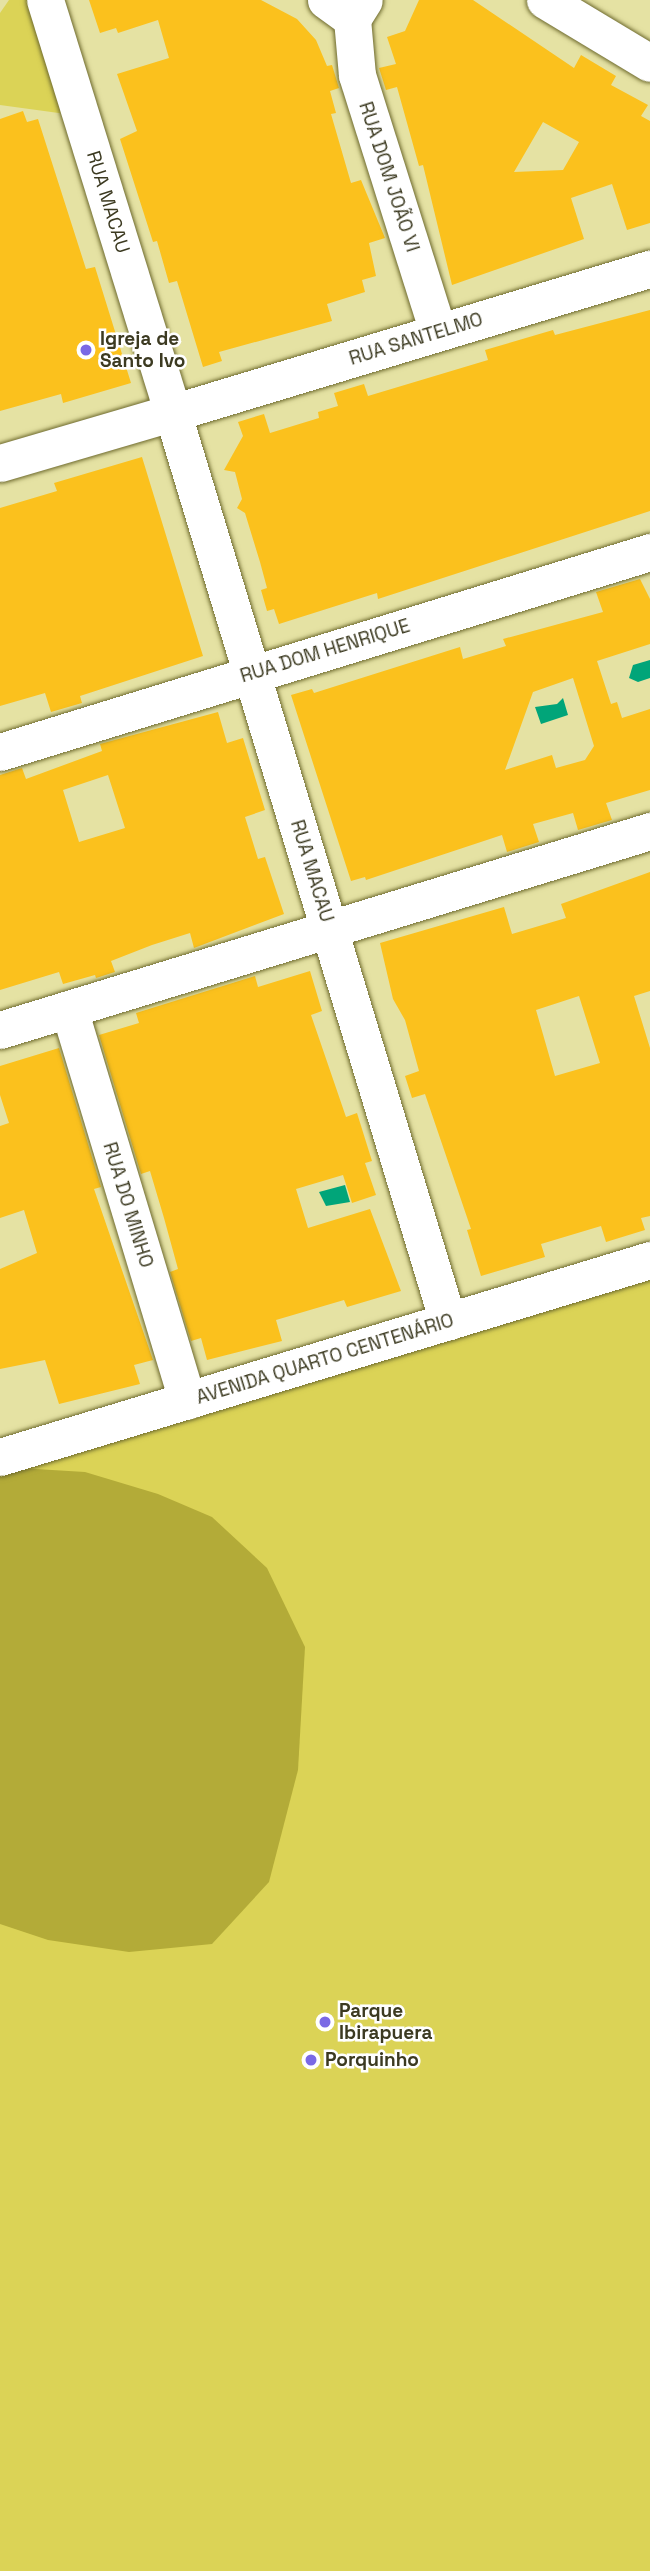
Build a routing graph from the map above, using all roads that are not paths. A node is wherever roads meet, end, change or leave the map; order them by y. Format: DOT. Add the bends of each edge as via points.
graph roads {
  1 [pos="45,0"];
  2 [pos="545,0"];
  3 [pos="347,6"];
  4 [pos="650,63"];
  5 [pos="650,269"];
  6 [pos="438,332"];
  7 [pos="173,412"];
  8 [pos="4,460"];
  9 [pos="650,552"];
  10 [pos="251,674"];
  11 [pos="0,752"];
  12 [pos="650,831"];
  13 [pos="330,929"];
  14 [pos="69,1009"];
  15 [pos="0,1030"];
  16 [pos="650,1260"];
  17 [pos="449,1322"];
  18 [pos="187,1401"];
  19 [pos="0,1457"];
  1 -- 7 [label="street, RUA MACAU"];
  2 -- 4 [label="street"];
  3 -- 6 [label="street, RUA DOM JOÃO VI" via="356,75"];
  5 -- 6 [label="street, RUA SANTELMO"];
  6 -- 7 [label="street, RUA SANTELMO"];
  7 -- 8 [label="street, RUA SANTELMO"];
  7 -- 10 [label="street, RUA MACAU"];
  9 -- 10 [label="street, RUA DOM HENRIQUE"];
  10 -- 11 [label="street, RUA DOM HENRIQUE"];
  10 -- 13 [label="street, RUA MACAU"];
  12 -- 13 [label="street"];
  13 -- 14 [label="street"];
  13 -- 17 [label="street, RUA MACAU"];
  14 -- 15 [label="street"];
  14 -- 18 [label="street, RUA DO MINHO"];
  16 -- 17 [label="street, AVENIDA QUARTO CENTENÁRIO"];
  17 -- 18 [label="street, AVENIDA QUARTO CENTENÁRIO"];
  18 -- 19 [label="street, AVENIDA QUARTO CENTENÁRIO"];
}
